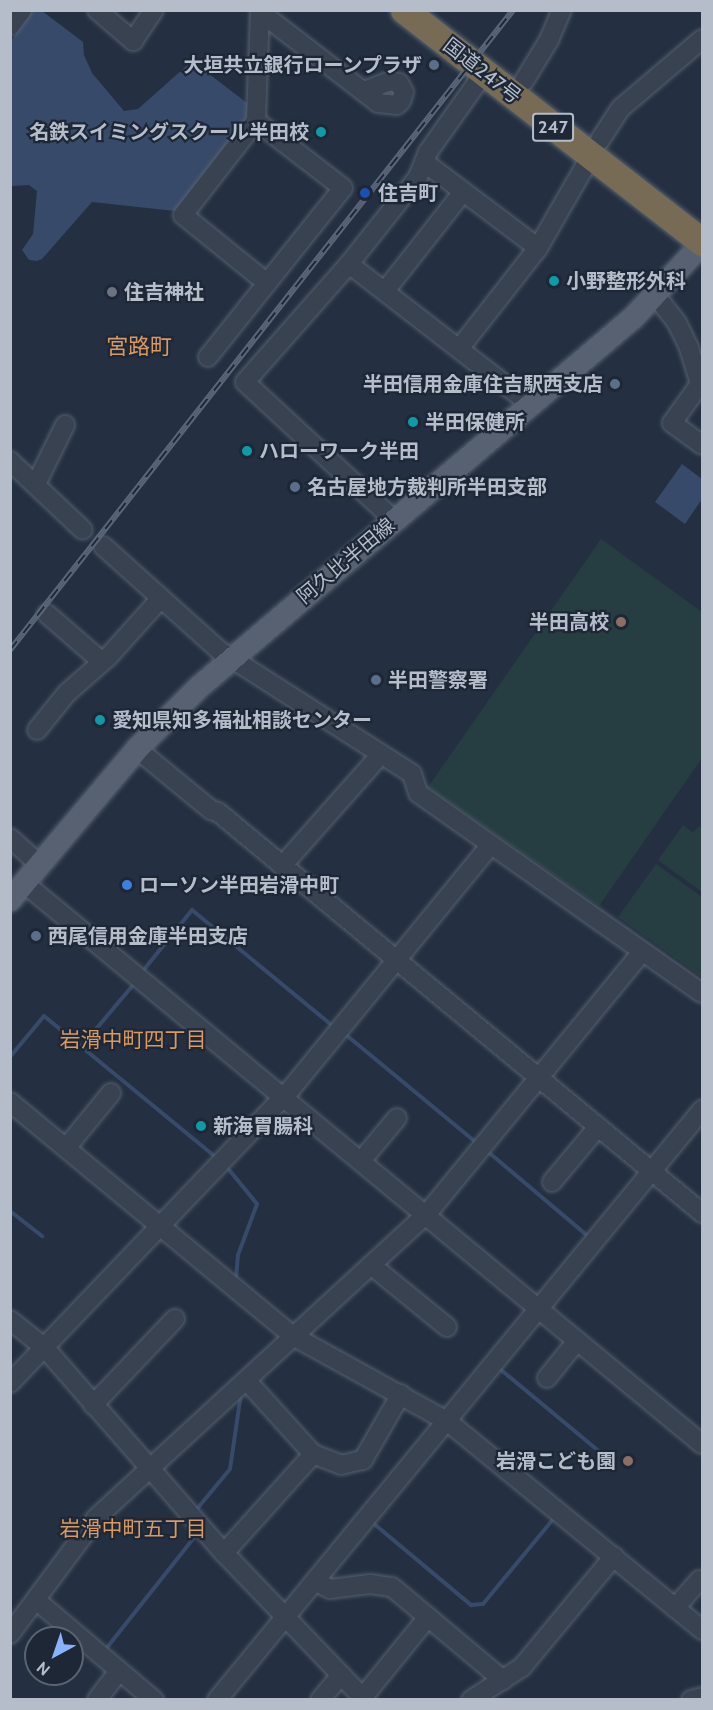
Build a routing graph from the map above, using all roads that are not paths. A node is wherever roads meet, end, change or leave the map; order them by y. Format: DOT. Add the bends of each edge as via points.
graph roads {
  1 [pos="22,10"];
  2 [pos="97,10"];
  3 [pos="154,10"];
  4 [pos="404,10"];
  5 [pos="433,10"];
  6 [pos="562,10"];
  7 [pos="260,11"];
  8 [pos="10,26"];
  9 [pos="702,39"];
  10 [pos="484,73"];
  11 [pos="524,81"];
  12 [pos="364,91"];
  13 [pos="256,121"];
  14 [pos="595,148"];
  15 [pos="424,162"];
  16 [pos="462,193"];
  17 [pos="702,222"];
  18 [pos="702,243"];
  19 [pos="538,248"];
  20 [pos="349,264"];
  21 [pos="267,283"];
  22 [pos="385,291"];
  23 [pos="656,296"];
  24 [pos="459,349"];
  25 [pos="208,357"];
  26 [pos="701,384"];
  27 [pos="530,404"];
  28 [pos="65,425"];
  29 [pos="702,445"];
  30 [pos="10,461"];
  31 [pos="36,484"];
  32 [pos="394,520"];
  33 [pos="83,530"];
  34 [pos="103,546"];
  35 [pos="161,598"];
  36 [pos="47,614"];
  37 [pos="232,658"];
  38 [pos="101,661"];
  39 [pos="37,730"];
  40 [pos="137,749"];
  41 [pos="381,754"];
  42 [pos="10,838"];
  43 [pos="490,846"];
  44 [pos="40,865"];
  45 [pos="282,866"];
  46 [pos="17,892"];
  47 [pos="642,952"];
  48 [pos="397,961"];
  49 [pos="702,993"];
  50 [pos="538,1078"];
  51 [pos="111,1093"];
  52 [pos="283,1097"];
  53 [pos="10,1102"];
  54 [pos="702,1110"];
  55 [pos="397,1118"];
  56 [pos="598,1127"];
  57 [pos="66,1148"];
  58 [pos="361,1161"];
  59 [pos="652,1172"];
  60 [pos="552,1182"];
  61 [pos="702,1213"];
  62 [pos="426,1215"];
  63 [pos="160,1226"];
  64 [pos="371,1265"];
  65 [pos="540,1310"];
  66 [pos="175,1319"];
  67 [pos="10,1320"];
  68 [pos="447,1327"];
  69 [pos="293,1336"];
  70 [pos="577,1341"];
  71 [pos="45,1348"];
  72 [pos="547,1378"];
  73 [pos="247,1381"];
  74 [pos="10,1383"];
  75 [pos="401,1394"];
  76 [pos="93,1405"];
  77 [pos="447,1420"];
  78 [pos="702,1444"];
  79 [pos="313,1455"];
  80 [pos="148,1468"];
  81 [pos="224,1553"];
  82 [pos="614,1556"];
  83 [pos="699,1580"];
  84 [pos="315,1581"];
  85 [pos="36,1600"];
  86 [pos="675,1608"];
  87 [pos="285,1617"];
  88 [pos="428,1617"];
  89 [pos="702,1630"];
  90 [pos="10,1634"];
  91 [pos="119,1671"];
  92 [pos="340,1675"];
  93 [pos="503,1680"];
  94 [pos="702,1696"];
  95 [pos="364,1698"];
  96 [pos="97,1700"];
  97 [pos="154,1700"];
  98 [pos="217,1700"];
  99 [pos="320,1700"];
  100 [pos="471,1700"];
  101 [pos="691,1700"];
  1 -- 8 [label="street"];
  2 -- 3 [label="street" via="133,41"];
  4 -- 10 [label="highway, 国道247号 / 247"];
  5 -- 11 [label="highway, 国道247号 / 247"];
  6 -- 11 [label="street"];
  7 -- 12 [label="street"];
  7 -- 13 [label="street"];
  9 -- 14 [label="street" via="621,108"];
  10 -- 14 [label="highway, 国道247号 / 247"];
  10 -- 15 [label="street"];
  11 -- 14 [label="highway, 国道247号 / 247"];
  13 -- 21 [label="street" via="183,215"];
  13 -- 21 [label="street" via="343,188"];
  14 -- 17 [label="highway, 国道247号 / 247"];
  14 -- 18 [label="highway, 国道247号 / 247"];
  14 -- 19 [label="street"];
  15 -- 16 [label="street"];
  15 -- 20 [label="street" via="418,177"];
  16 -- 19 [label="street"];
  16 -- 22 [label="street"];
  18 -- 23 [label="main road, 阿久比半田線"];
  19 -- 24 [label="street"];
  20 -- 22 [label="street"];
  20 -- 32 [label="street" via="245,382"];
  21 -- 25 [label="street"];
  22 -- 24 [label="street"];
  23 -- 26 [label="street" via="677,323"];
  23 -- 27 [label="main road, 阿久比半田線"];
  24 -- 27 [label="street"];
  26 -- 29 [label="street" via="672,423"];
  27 -- 32 [label="main road, 阿久比半田線"];
  28 -- 31 [label="street"];
  30 -- 31 [label="street"];
  31 -- 33 [label="street"];
  32 -- 37 [label="main road, 阿久比半田線"];
  34 -- 35 [label="street"];
  35 -- 37 [label="street"];
  35 -- 38 [label="street"];
  36 -- 38 [label="street"];
  37 -- 40 [label="main road, 阿久比半田線"];
  37 -- 41 [label="street"];
  38 -- 39 [label="street" via="67,693"];
  40 -- 44 [label="main road, 阿久比半田線"];
  40 -- 45 [label="street"];
  41 -- 43 [label="street" via="412,774 418,793"];
  41 -- 45 [label="street"];
  42 -- 44 [label="street"];
  43 -- 47 [label="street"];
  43 -- 48 [label="street"];
  44 -- 46 [label="main road, 阿久比半田線"];
  45 -- 48 [label="street"];
  46 -- 52 [label="street"];
  47 -- 49 [label="street"];
  47 -- 50 [label="street"];
  48 -- 50 [label="street"];
  48 -- 52 [label="street"];
  50 -- 56 [label="street"];
  50 -- 62 [label="street"];
  51 -- 57 [label="street"];
  52 -- 58 [label="street"];
  52 -- 63 [label="street"];
  53 -- 57 [label="street"];
  54 -- 59 [label="street"];
  55 -- 58 [label="street"];
  56 -- 59 [label="street"];
  56 -- 60 [label="street"];
  57 -- 63 [label="street"];
  58 -- 62 [label="street"];
  59 -- 61 [label="street"];
  59 -- 65 [label="street"];
  62 -- 64 [label="street"];
  62 -- 65 [label="street"];
  63 -- 69 [label="street"];
  63 -- 71 [label="street"];
  64 -- 68 [label="street"];
  64 -- 69 [label="street"];
  65 -- 70 [label="street"];
  65 -- 77 [label="street"];
  66 -- 76 [label="street"];
  67 -- 71 [label="street"];
  69 -- 73 [label="street"];
  69 -- 75 [label="street"];
  70 -- 72 [label="street"];
  70 -- 78 [label="street"];
  71 -- 74 [label="street"];
  71 -- 76 [label="street"];
  73 -- 79 [label="street"];
  73 -- 80 [label="street"];
  75 -- 77 [label="street"];
  75 -- 79 [label="street" via="363,1460 341,1465"];
  76 -- 80 [label="street"];
  77 -- 82 [label="street"];
  77 -- 84 [label="street"];
  79 -- 81 [label="street"];
  80 -- 81 [label="street"];
  80 -- 85 [label="street" via="96,1518"];
  81 -- 87 [label="street"];
  82 -- 86 [label="street"];
  82 -- 93 [label="street" via="522,1667"];
  83 -- 86 [label="street"];
  84 -- 87 [label="street"];
  84 -- 88 [label="street" via="330,1589 370,1584 392,1587"];
  85 -- 90 [label="street"];
  85 -- 91 [label="street"];
  86 -- 89 [label="street"];
  87 -- 92 [label="street"];
  87 -- 98 [label="street"];
  88 -- 93 [label="street"];
  88 -- 95 [label="street"];
  91 -- 96 [label="street"];
  91 -- 97 [label="street"];
  92 -- 95 [label="street"];
  92 -- 99 [label="street"];
  93 -- 100 [label="street"];
  94 -- 101 [label="street"];
}
